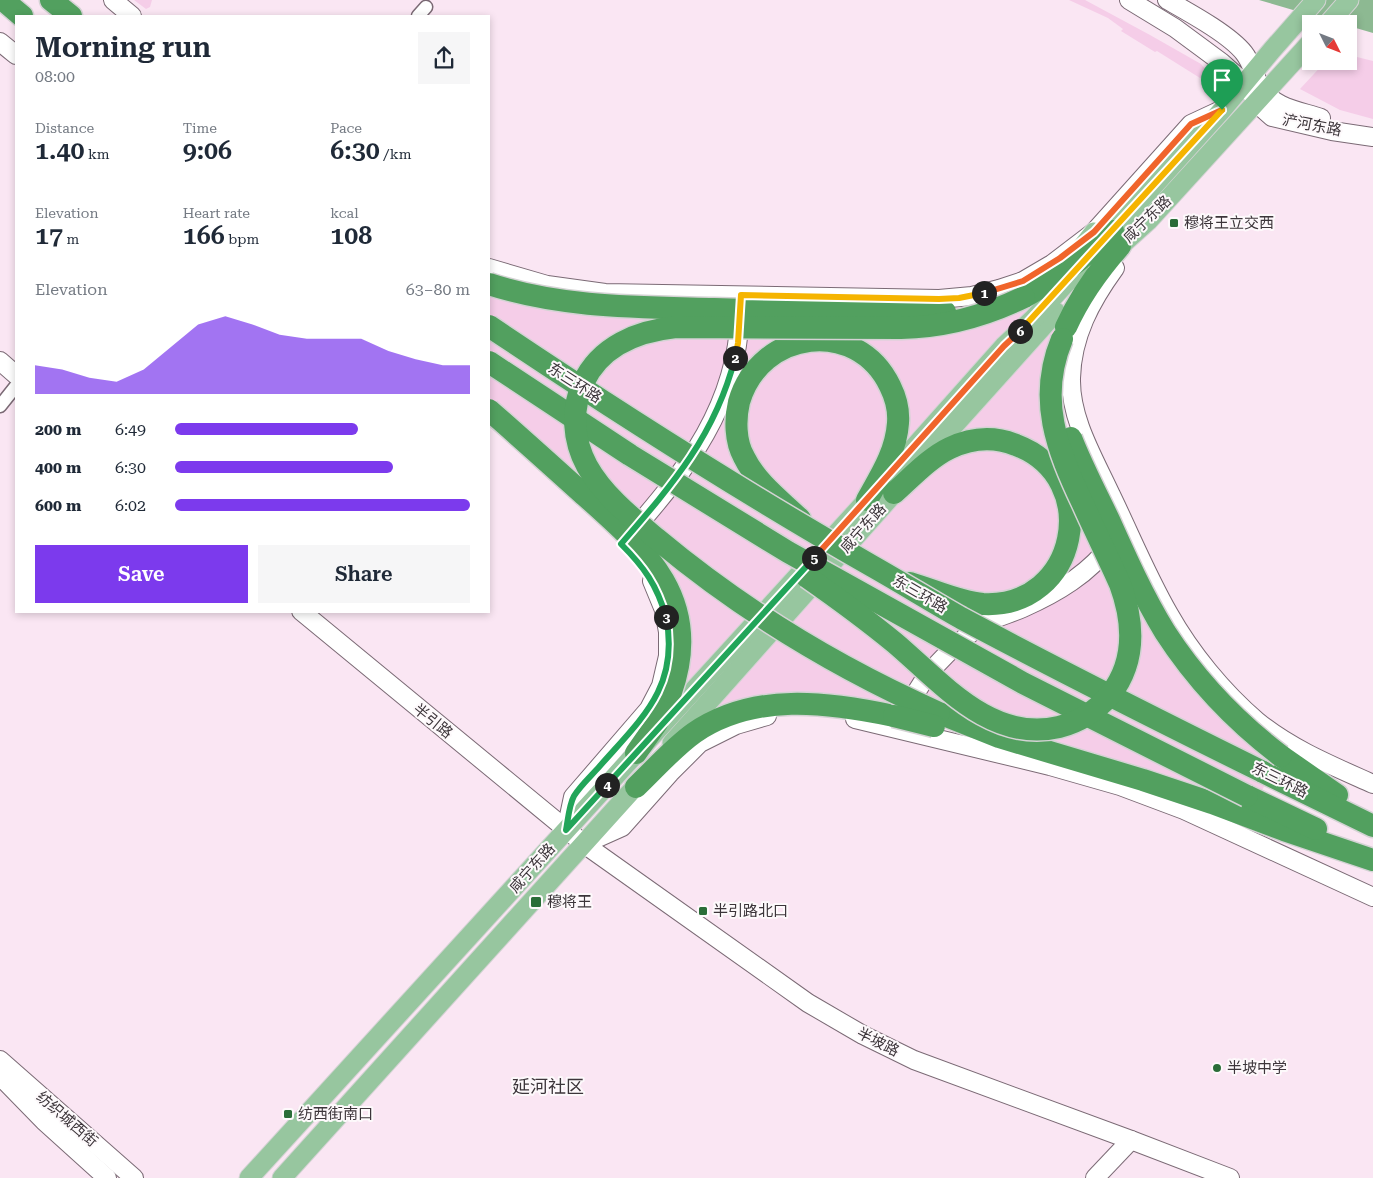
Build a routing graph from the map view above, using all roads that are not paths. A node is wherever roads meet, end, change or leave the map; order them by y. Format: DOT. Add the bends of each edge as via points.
graph roads {
  1 [pos="3,0"];
  2 [pos="51,0"];
  3 [pos="113,0"];
  4 [pos="1129,0"];
  5 [pos="1167,0"];
  6 [pos="1316,0"];
  7 [pos="1349,0"];
  8 [pos="21,15"];
  9 [pos="70,15"];
  10 [pos="131,15"];
  11 [pos="1336,15"];
  12 [pos="0,42"];
  13 [pos="1302,53"];
  14 [pos="15,55"];
  15 [pos="1249,78"];
  16 [pos="1261,97"];
  17 [pos="1366,136"];
  18 [pos="1148,221"];
  19 [pos="1109,236"];
  20 [pos="490,268"];
  21 [pos="1059,274"];
  22 [pos="490,284"];
  23 [pos="1032,292"];
  24 [pos="741,295"];
  25 [pos="490,327"];
  26 [pos="1064,333"];
  27 [pos="1004,346"];
  28 [pos="0,362"];
  29 [pos="490,363"];
  30 [pos="15,375"];
  31 [pos="15,387"];
  32 [pos="0,406"];
  33 [pos="490,411"];
  34 [pos="490,424"];
  35 [pos="894,493"];
  36 [pos="867,500"];
  37 [pos="730,517"];
  38 [pos="1125,524"];
  39 [pos="817,535"];
  40 [pos="621,544"];
  41 [pos="888,576"];
  42 [pos="303,613"];
  43 [pos="936,719"];
  44 [pos="899,723"];
  45 [pos="636,753"];
  46 [pos="1373,784"];
  47 [pos="636,787"];
  48 [pos="1373,820"];
  49 [pos="1373,826"];
  50 [pos="566,830"];
  51 [pos="584,844"];
  52 [pos="1373,859"];
  53 [pos="1373,897"];
  54 [pos="0,1060"];
  55 [pos="0,1076"];
  56 [pos="1131,1140"];
  57 [pos="107,1178"];
  58 [pos="134,1178"];
  59 [pos="249,1178"];
  60 [pos="282,1178"];
  61 [pos="1095,1178"];
  62 [pos="1230,1178"];
  1 -- 8 [label="highway"];
  2 -- 9 [label="highway"];
  3 -- 10 [label="main road"];
  4 -- 15 [label="main road, 浐河东路" via="1199,44 1233,72"];
  5 -- 15 [label="main road, 浐河东路" via="1237,46 1248,59"];
  6 -- 15 [label="main road, 咸宁东路"];
  7 -- 11 [label="main road"];
  12 -- 14 [label="main road"];
  13 -- 16 [label="main road, 咸宁东路"];
  15 -- 16 [label="main road, 浐河东路"];
  15 -- 19 [label="main road, 咸宁东路"];
  16 -- 17 [label="main road, 浐河东路" via="1268,113 1277,119"];
  16 -- 18 [label="main road, 咸宁东路"];
  18 -- 19 [label="main road, 咸宁东路"];
  18 -- 38 [label="main road" via="1088,310 1078,333 1072,360 1076,416"];
  19 -- 21 [label="highway"];
  19 -- 24 [label="main road" via="1060,258 1033,276 972,296 939,299"];
  19 -- 26 [label="highway"];
  19 -- 27 [label="main road, 咸宁东路"];
  19 -- 35 [label="main road, 咸宁东路" via="1071,296"];
  20 -- 24 [label="main road" via="529,281 580,290 624,294"];
  21 -- 23 [label="highway"];
  21 -- 27 [label="main road"];
  22 -- 23 [label="highway, bridge" via="530,296 581,304 733,310 955,312 993,306"];
  23 -- 43 [label="highway, bridge" via="976,316 926,327 676,327 649,331 623,341 604,355 584,381 577,403 576,434 588,468 609,495 645,529 706,577 792,636"];
  24 -- 40 [label="main road" via="736,356 712,422 672,484"];
  25 -- 39 [label="highway, 东三环路, bridge" via="697,462"];
  26 -- 37 [label="highway, bridge" via="1050,385 1054,429 1068,470 1120,584 1131,634 1128,659 1117,685 1101,704 1079,720 1036,730 1008,726 985,716 962,701 865,619"];
  26 -- 48 [label="highway, bridge" via="1059,388 1069,432 1143,593 1165,632 1208,689 1256,736"];
  27 -- 36 [label="main road, 咸宁东路"];
  28 -- 30 [label="main road"];
  29 -- 37 [label="highway, 东三环路, bridge"];
  31 -- 32 [label="street"];
  33 -- 45 [label="highway, bridge" via="642,549 673,598 680,662 657,722"];
  34 -- 40 [label="main road"];
  35 -- 41 [label="highway, bridge" via="950,448 979,440 1003,441 1027,450 1057,477 1066,494 1069,536 1054,572 1042,585 1013,600 990,604 968,601"];
  35 -- 47 [label="main road, 咸宁东路" via="688,723"];
  36 -- 39 [label="highway, bridge" via="893,448 898,416 894,396 881,370 859,352 836,342 800,342 778,350 759,366 746,385 737,410 742,455 759,479"];
  36 -- 45 [label="main road, 咸宁东路"];
  37 -- 52 [label="highway, 东三环路, bridge" via="1023,683"];
  38 -- 44 [label="main road" via="1099,559 1071,582 1034,604 984,624 959,644 933,669"];
  38 -- 46 [label="main road" via="1176,626 1230,694 1256,720 1290,744"];
  39 -- 41 [label="highway, 东三环路, bridge"];
  40 -- 50 [label="main road" via="648,574 661,602 668,632 665,671 649,709 573,796"];
  41 -- 49 [label="highway, 东三环路, bridge" via="1117,700"];
  42 -- 50 [label="main road, 半引路"];
  43 -- 44 [label="highway, bridge"];
  43 -- 52 [label="highway" via="1178,792"];
  44 -- 47 [label="highway" via="857,709 803,703 775,704 743,711 696,732"];
  44 -- 51 [label="main road" via="820,713 774,715 741,723 696,747 622,827"];
  44 -- 53 [label="main road" via="1120,786 1184,810"];
  45 -- 50 [label="main road, 咸宁东路"];
  47 -- 51 [label="main road, 咸宁东路"];
  50 -- 51 [label="main road, 半坡路"];
  50 -- 59 [label="main road, 咸宁东路"];
  51 -- 56 [label="main road, 半坡路" via="808,1003 862,1035 914,1060"];
  51 -- 60 [label="main road, 咸宁东路"];
  54 -- 58 [label="main road, 纺织城西街"];
  55 -- 57 [label="main road, 纺织城西街"];
  56 -- 61 [label="main road"];
  56 -- 62 [label="main road, 半坡路"];
}
